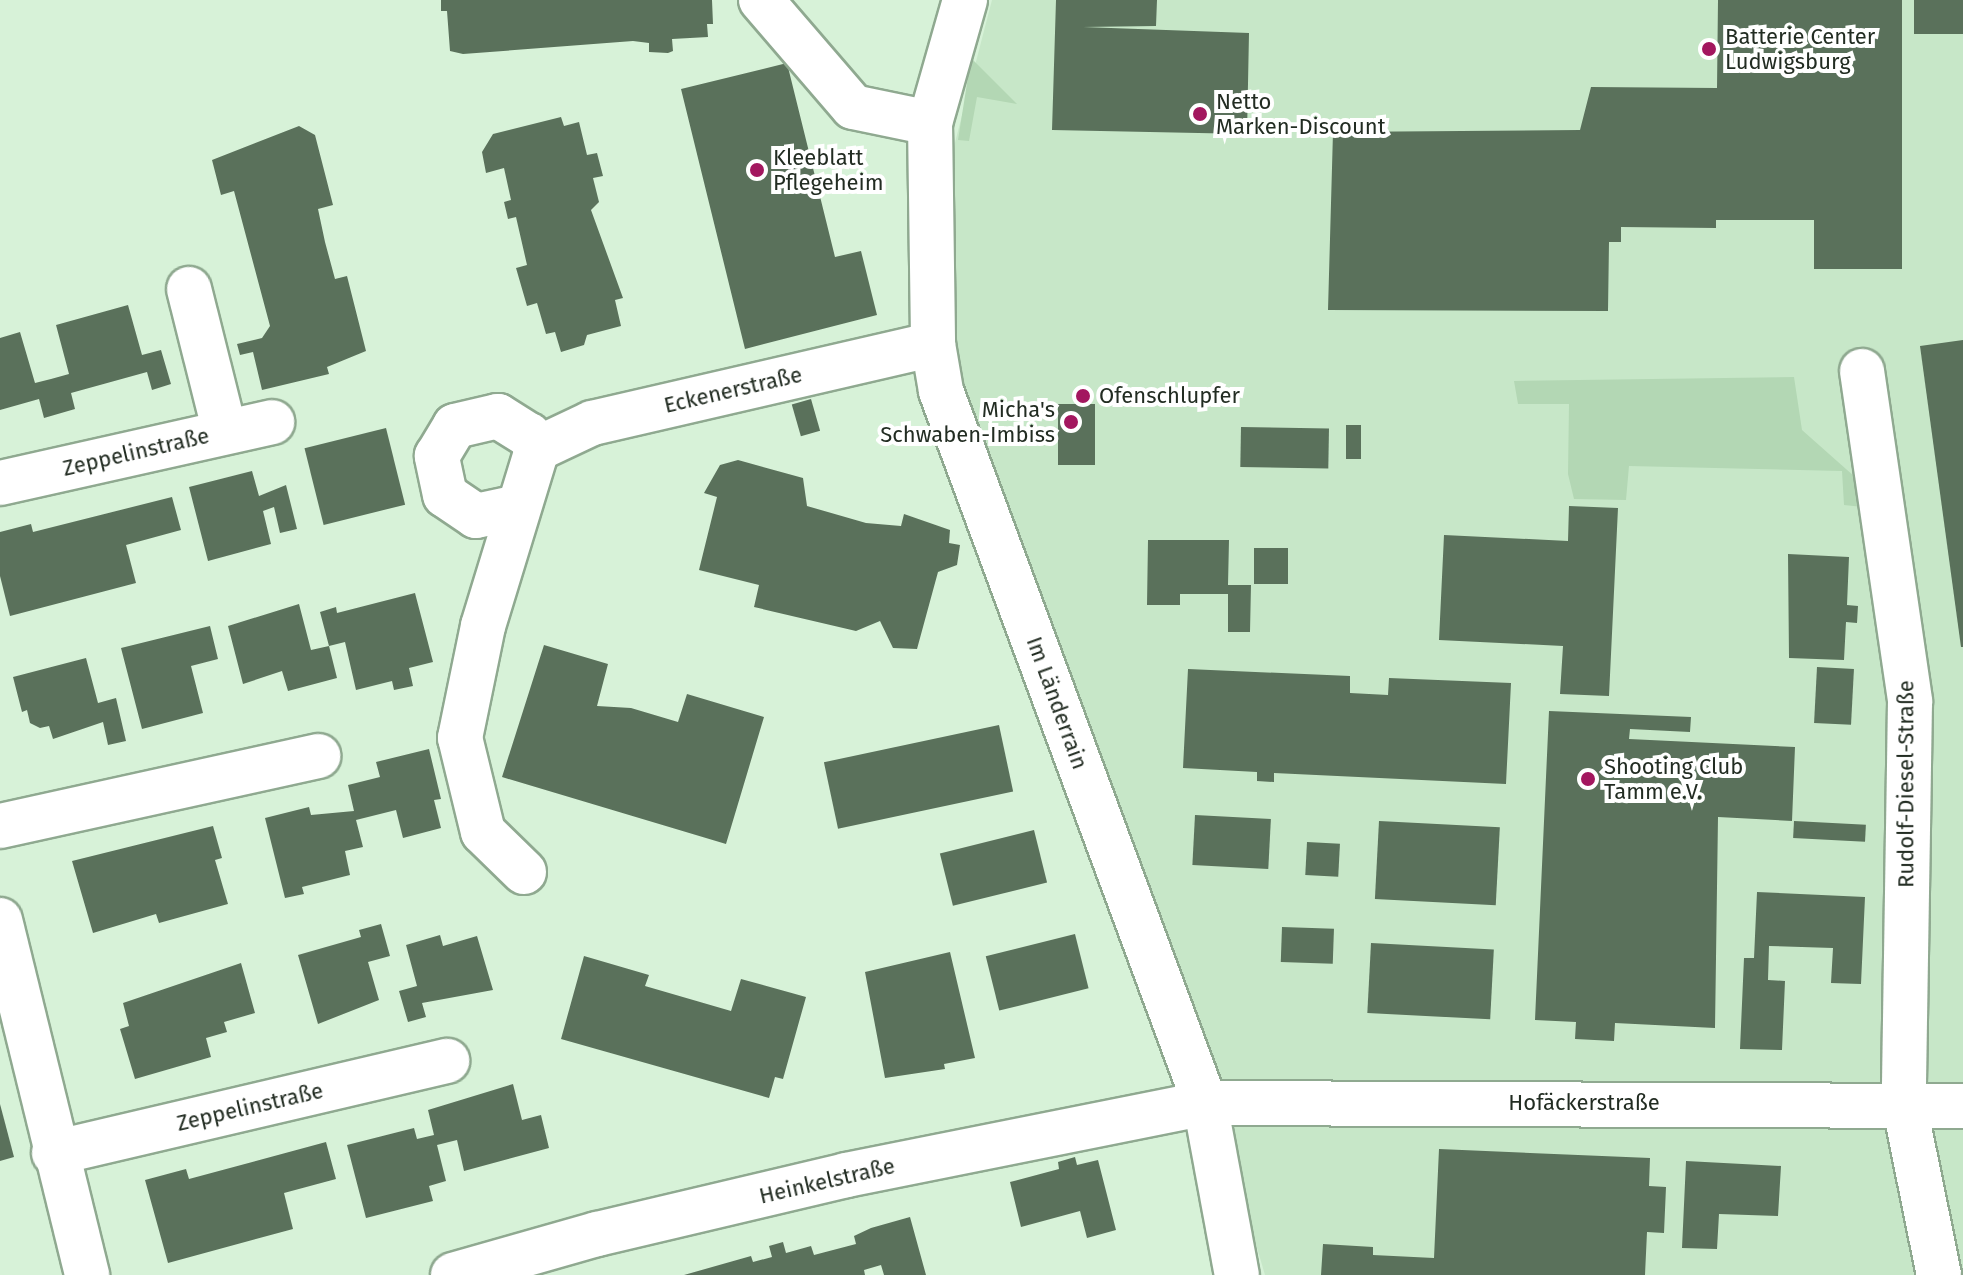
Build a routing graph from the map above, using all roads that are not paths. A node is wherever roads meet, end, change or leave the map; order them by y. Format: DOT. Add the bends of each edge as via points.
graph roads {
  1 [pos="761,0"];
  2 [pos="965,0"];
  3 [pos="930,123"];
  4 [pos="189,289"];
  5 [pos="933,344"];
  6 [pos="1862,371"];
  7 [pos="272,422"];
  8 [pos="225,432"];
  9 [pos="537,449"];
  10 [pos="0,483"];
  11 [pos="518,507"];
  12 [pos="318,756"];
  13 [pos="0,826"];
  14 [pos="524,872"];
  15 [pos="0,920"];
  16 [pos="15,1048"];
  17 [pos="447,1061"];
  18 [pos="1205,1103"];
  19 [pos="1904,1103"];
  20 [pos="1963,1106"];
  21 [pos="54,1153"];
  22 [pos="87,1275"];
  23 [pos="453,1275"];
  24 [pos="1237,1275"];
  25 [pos="1939,1275"];
  1 -- 3 [label="street" via="853,107"];
  2 -- 3 [label="street, Im Länderrain"];
  3 -- 5 [label="street, Im Länderrain"];
  4 -- 8 [label="street"];
  5 -- 9 [label="street, Eckenerstraße" via="592,423"];
  5 -- 18 [label="street, Im Länderrain" via="941,391"];
  6 -- 19 [label="street, Rudolf-Diesel-Straße" via="1910,702"];
  7 -- 8 [label="street, Zeppelinstraße"];
  8 -- 10 [label="street, Zeppelinstraße"];
  9 -- 11 [label="street"];
  9 -- 11 [label="street" via="529,435 498,416 455,426 437,456 445,495 476,516"];
  11 -- 14 [label="street" via="483,626 460,738 483,832"];
  12 -- 13 [label="street"];
  15 -- 16 [label="street"];
  16 -- 21 [label="street"];
  17 -- 21 [label="street, Zeppelinstraße"];
  18 -- 19 [label="street, Hofäckerstraße"];
  18 -- 23 [label="street, Heinkelstraße" via="846,1175 597,1234"];
  18 -- 24 [label="street, Im Länderrain"];
  19 -- 20 [label="street, Hofäckerstraße"];
  19 -- 25 [label="street, Rudolf-Diesel-Straße"];
  21 -- 22 [label="street"];
}
